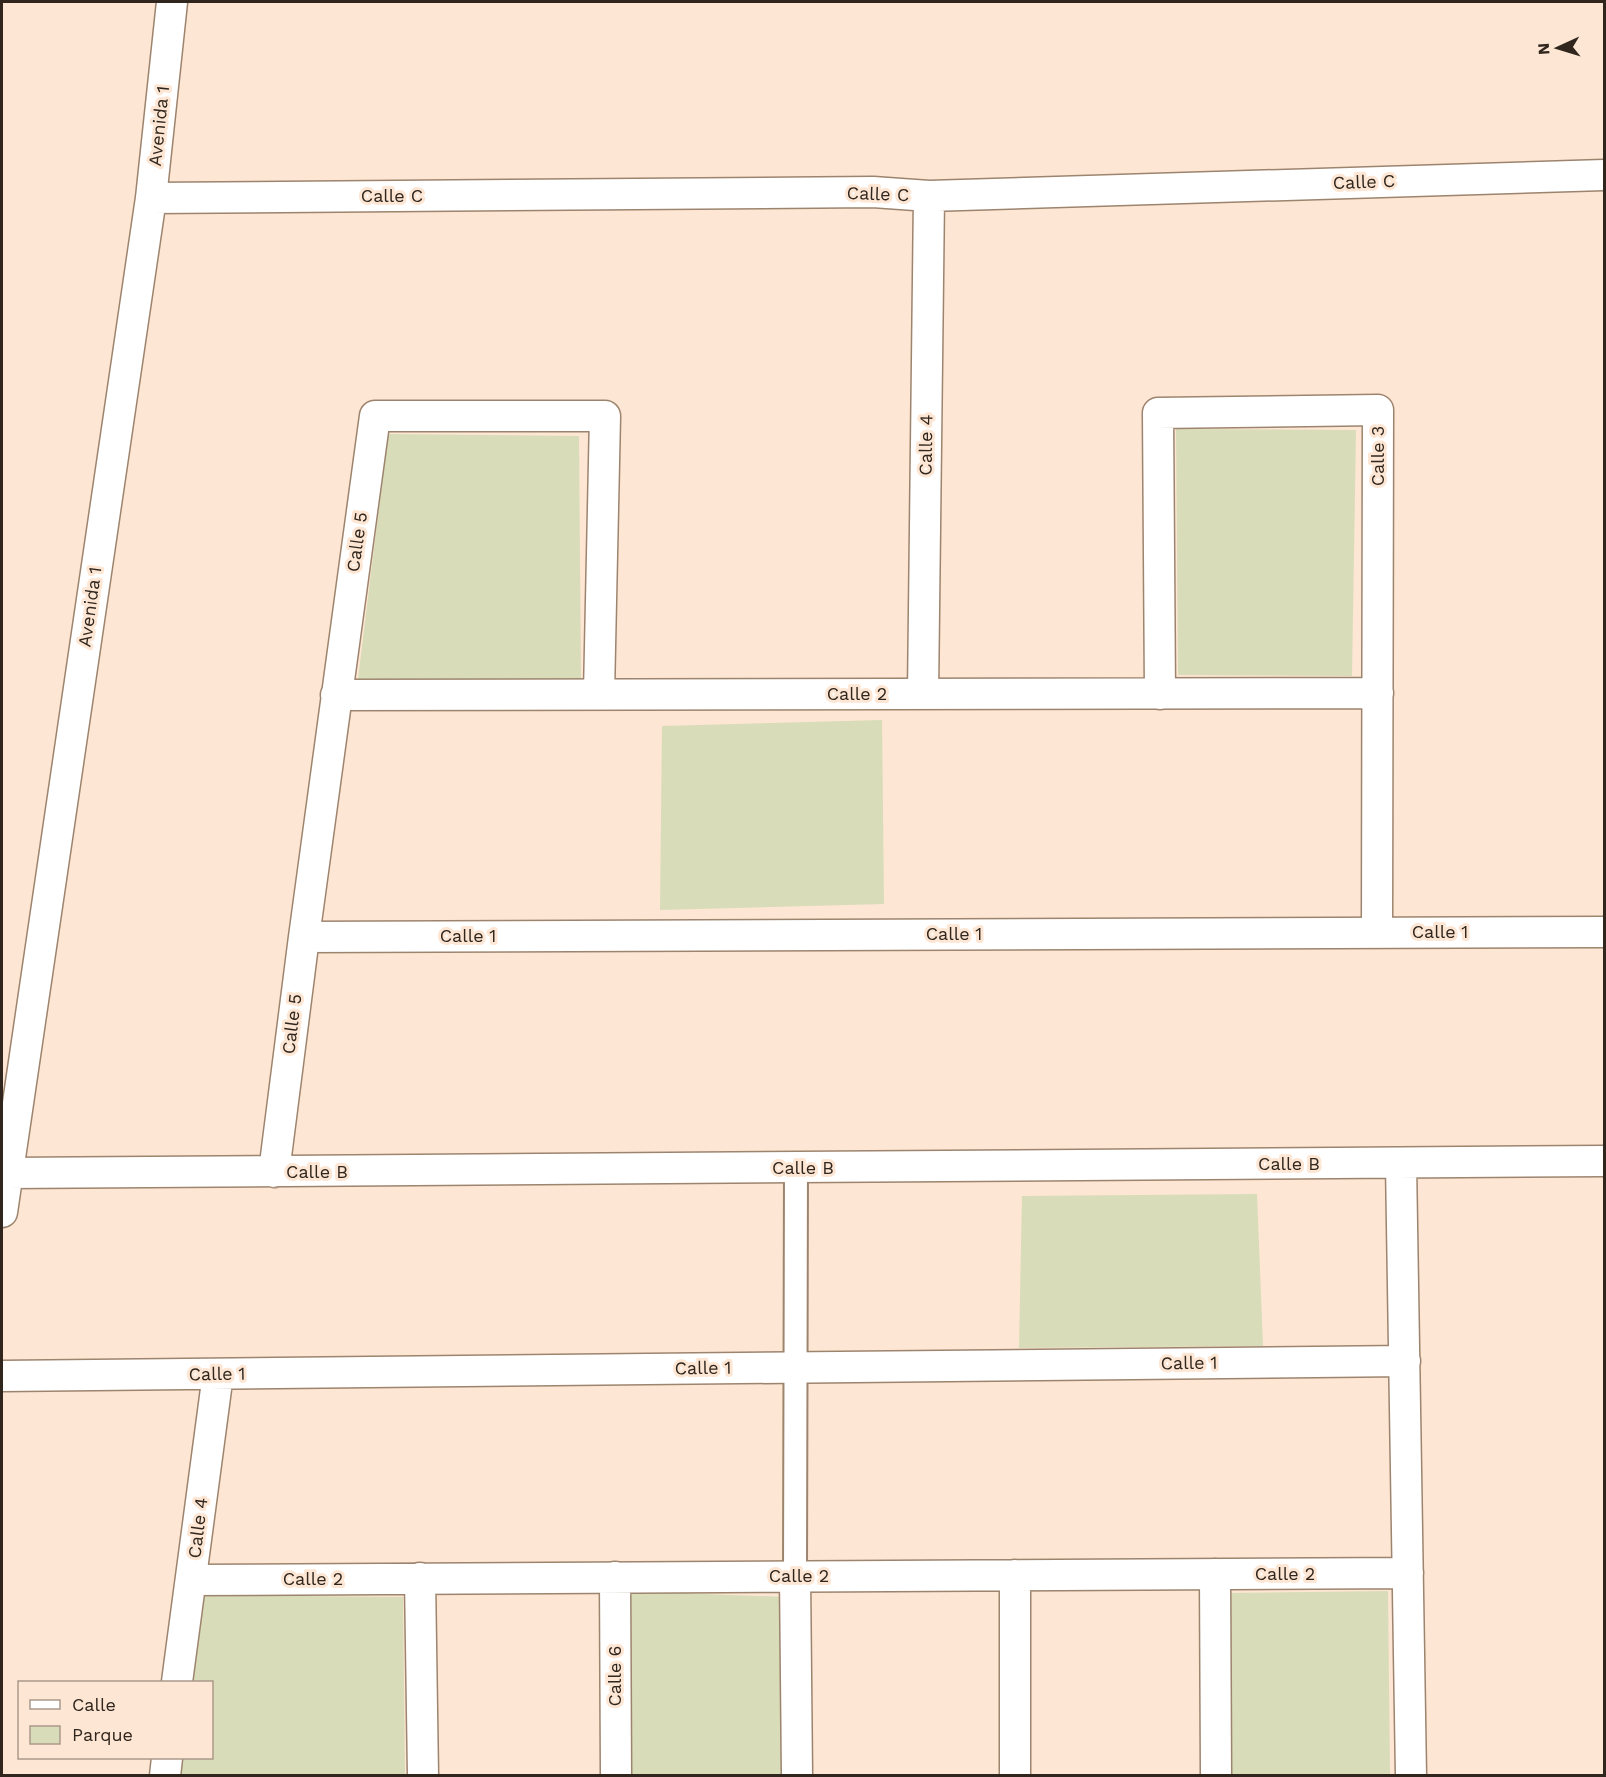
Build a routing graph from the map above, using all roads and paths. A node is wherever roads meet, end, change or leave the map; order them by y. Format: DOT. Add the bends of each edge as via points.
graph roads {
  1 [pos="172,2"];
  2 [pos="1605,175"];
  3 [pos="929,196"];
  4 [pos="151,198"];
  5 [pos="1378,693"];
  6 [pos="599,694"];
  7 [pos="923,694"];
  8 [pos="1160,694"];
  9 [pos="336,695"];
  10 [pos="1377,932"];
  11 [pos="1605,932"];
  12 [pos="304,937"];
  13 [pos="1605,1161"];
  14 [pos="1401,1163"];
  15 [pos="796,1168"];
  16 [pos="4,1172"];
  17 [pos="274,1172"];
  18 [pos="2,1212"];
  19 [pos="1405,1361"];
  20 [pos="795,1367"];
  21 [pos="218,1374"];
  22 [pos="2,1376"];
  23 [pos="1408,1573"];
  24 [pos="1215,1574"];
  25 [pos="1015,1575"];
  26 [pos="795,1576"];
  27 [pos="615,1577"];
  28 [pos="420,1578"];
  29 [pos="191,1580"];
  30 [pos="177,1681"];
  31 [pos="167,1759"];
  32 [pos="165,1776"];
  33 [pos="423,1776"];
  34 [pos="616,1776"];
  35 [pos="797,1776"];
  36 [pos="1015,1776"];
  37 [pos="1216,1776"];
  38 [pos="1411,1776"];
  1 -- 4 [label="street, Avenida 1"];
  2 -- 3 [label="street, Calle C"];
  3 -- 4 [label="street, Calle C" via="873,192"];
  3 -- 7 [label="street, Calle 4"];
  4 -- 16 [label="street, Avenida 1"];
  5 -- 8 [label="street, Calle 2"];
  5 -- 8 [label="street, Calle 3" via="1378,410 1158,413"];
  5 -- 10 [label="street, Calle 3"];
  6 -- 7 [label="street, Calle 2"];
  6 -- 9 [label="street, Calle 2"];
  6 -- 9 [label="street, Calle 5" via="605,416 375,416"];
  7 -- 8 [label="street, Calle 2"];
  9 -- 12 [label="street, Calle 5"];
  10 -- 11 [label="street, Calle 1"];
  10 -- 12 [label="street, Calle 1"];
  12 -- 17 [label="street, Calle 5"];
  13 -- 14 [label="street, Calle B"];
  14 -- 15 [label="street, Calle B"];
  14 -- 19 [label="street"];
  15 -- 17 [label="street, Calle B"];
  15 -- 20 [label="street"];
  16 -- 17 [label="street, Calle B"];
  16 -- 18 [label="street, Avenida 1"];
  19 -- 20 [label="street, Calle 1"];
  19 -- 23 [label="street"];
  20 -- 21 [label="street, Calle 1"];
  20 -- 26 [label="street"];
  21 -- 22 [label="street, Calle 1"];
  21 -- 29 [label="street, Calle 4"];
  23 -- 24 [label="street, Calle 2"];
  23 -- 38 [label="street"];
  24 -- 25 [label="street, Calle 2"];
  24 -- 37 [label="street"];
  25 -- 26 [label="street, Calle 2"];
  25 -- 36 [label="street"];
  26 -- 27 [label="street, Calle 2"];
  26 -- 35 [label="street"];
  27 -- 28 [label="street, Calle 2"];
  27 -- 34 [label="street, Calle 6"];
  28 -- 29 [label="street, Calle 2"];
  28 -- 33 [label="street"];
  29 -- 30 [label="street, Calle 4"];
  31 -- 32 [label="street"];
}
